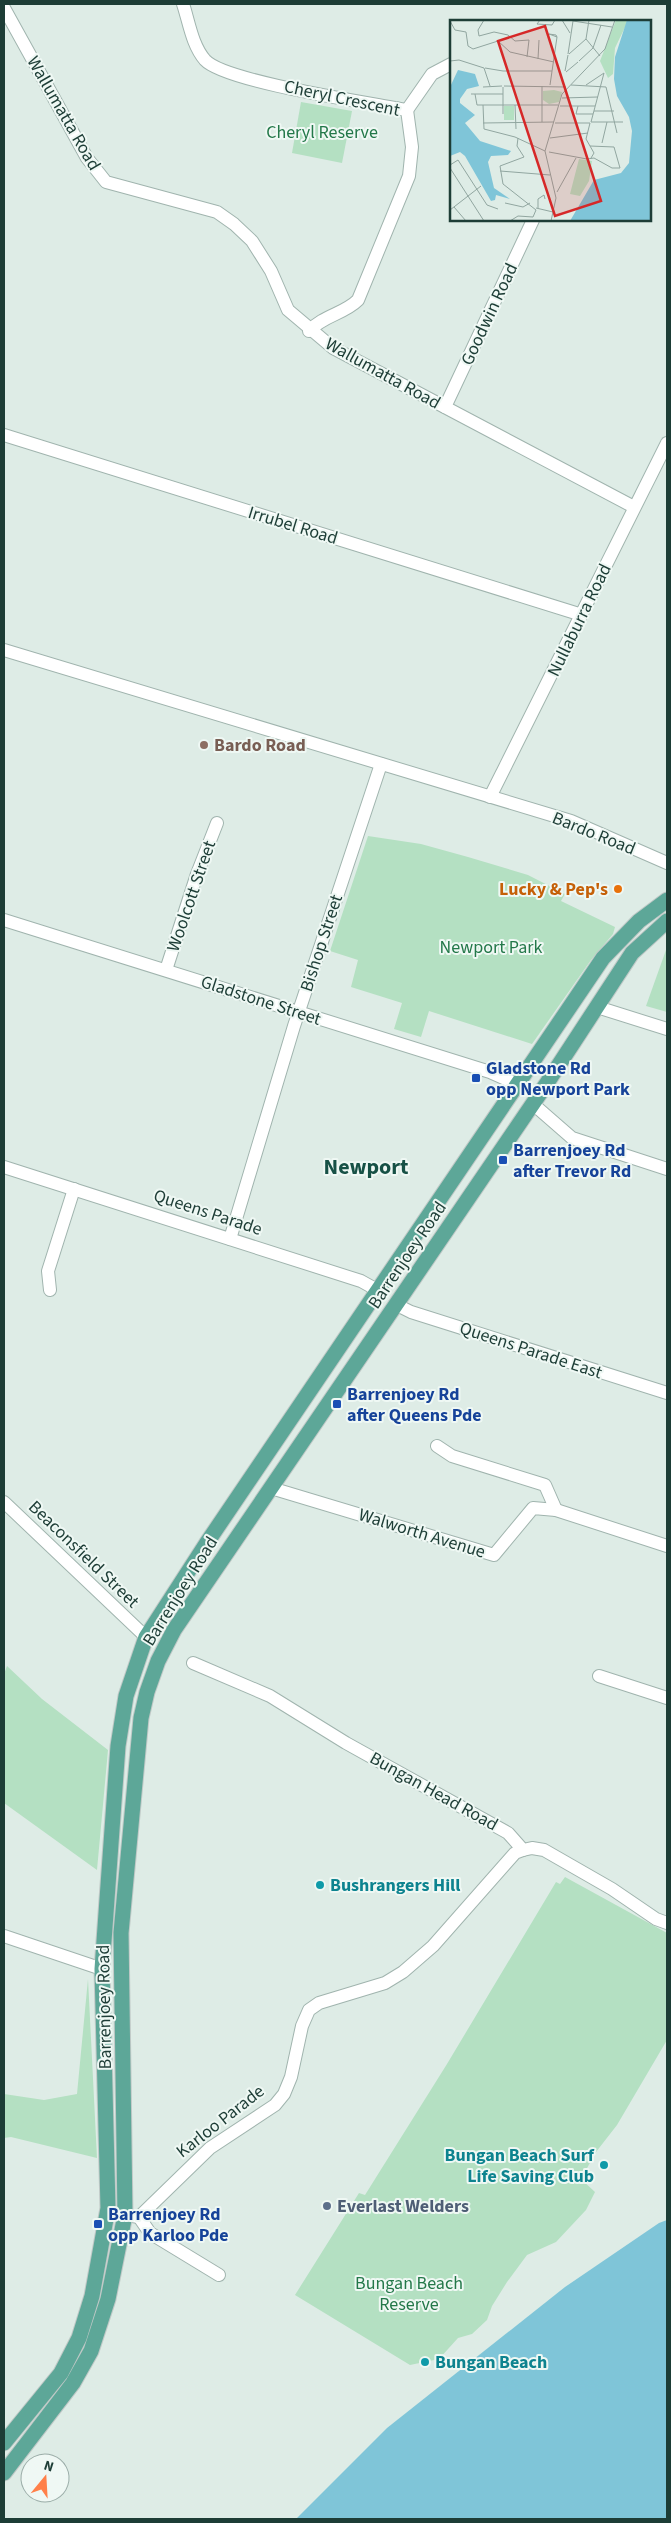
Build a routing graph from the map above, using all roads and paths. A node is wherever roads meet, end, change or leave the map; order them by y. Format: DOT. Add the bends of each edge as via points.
graph roads {
  1 [pos="183,4"];
  2 [pos="4,8"];
  3 [pos="450,65"];
  4 [pos="407,110"];
  5 [pos="533,221"];
  6 [pos="309,331"];
  7 [pos="445,407"];
  8 [pos="4,435"];
  9 [pos="667,443"];
  10 [pos="634,507"];
  11 [pos="582,615"];
  12 [pos="4,650"];
  13 [pos="381,764"];
  14 [pos="490,797"];
  15 [pos="217,823"];
  16 [pos="667,863"];
  17 [pos="667,900"];
  18 [pos="4,920"];
  19 [pos="667,921"];
  20 [pos="166,970"];
  21 [pos="579,996"];
  22 [pos="597,1008"];
  23 [pos="299,1013"];
  24 [pos="667,1030"];
  25 [pos="517,1084"];
  26 [pos="533,1104"];
  27 [pos="4,1167"];
  28 [pos="667,1169"];
  29 [pos="74,1189"];
  30 [pos="230,1239"];
  31 [pos="50,1290"];
  32 [pos="379,1292"];
  33 [pos="395,1304"];
  34 [pos="667,1393"];
  35 [pos="437,1446"];
  36 [pos="271,1488"];
  37 [pos="4,1502"];
  38 [pos="556,1510"];
  39 [pos="667,1546"];
  40 [pos="146,1637"];
  41 [pos="163,1650"];
  42 [pos="193,1663"];
  43 [pos="599,1676"];
  44 [pos="667,1698"];
  45 [pos="522,1850"];
  46 [pos="667,1923"];
  47 [pos="4,1936"];
  48 [pos="102,1969"];
  49 [pos="132,2216"];
  50 [pos="106,2225"];
  51 [pos="220,2276"];
  52 [pos="4,2443"];
  53 [pos="4,2473"];
  1 -- 4 [label="street, Cheryl Crescent" via="194,42 206,61 224,72"];
  2 -- 6 [label="street, Wallumatta Road" via="87,158 102,178 106,182 217,212 234,224 252,241 272,271 288,310"];
  3 -- 4 [label="street" via="432,74"];
  4 -- 6 [label="street, Cheryl Crescent" via="412,146 408,176 358,300 351,307 321,320"];
  5 -- 7 [label="street, Goodwin Road"];
  6 -- 7 [label="street, Wallumatta Road" via="333,348"];
  7 -- 10 [label="street, Wallumatta Road"];
  8 -- 11 [label="street, Irrubel Road"];
  9 -- 10 [label="street, Nullaburra Road"];
  10 -- 11 [label="street, Nullaburra Road"];
  11 -- 14 [label="street, Nullaburra Road"];
  12 -- 13 [label="street, Bardo Road"];
  13 -- 14 [label="street, Bardo Road"];
  13 -- 23 [label="street, Bishop Street"];
  14 -- 16 [label="street, Bardo Road" via="593,829"];
  15 -- 20 [label="street, Woolcott Street"];
  17 -- 21 [label="main road, Barrenjoey Road" via="622,937 603,958"];
  18 -- 20 [label="street, Gladstone Street"];
  19 -- 22 [label="main road, Barrenjoey Road" via="632,953"];
  20 -- 23 [label="street, Gladstone Street"];
  21 -- 22 [label="main road"];
  21 -- 25 [label="main road, Barrenjoey Road"];
  22 -- 24 [label="street"];
  22 -- 26 [label="main road, Barrenjoey Road"];
  23 -- 25 [label="street, Gladstone Street" via="490,1072"];
  23 -- 30 [label="street, Bishop Street"];
  25 -- 26 [label="main road"];
  25 -- 32 [label="main road, Barrenjoey Road"];
  26 -- 28 [label="street" via="572,1138"];
  26 -- 33 [label="main road, Barrenjoey Road"];
  27 -- 29 [label="street, Queens Parade"];
  29 -- 30 [label="street, Queens Parade"];
  29 -- 31 [label="street" via="48,1272"];
  30 -- 32 [label="street, Queens Parade" via="361,1281"];
  32 -- 33 [label="main road, Queens Parade"];
  32 -- 40 [label="main road, Barrenjoey Road"];
  33 -- 34 [label="street, Queens Parade East" via="411,1312"];
  33 -- 36 [label="main road, Barrenjoey Road"];
  35 -- 38 [label="street" via="452,1456 545,1485"];
  36 -- 38 [label="street, Walworth Avenue" via="494,1555 533,1508"];
  36 -- 41 [label="main road, Barrenjoey Road"];
  37 -- 40 [label="street, Beaconsfield Street"];
  38 -- 39 [label="street, Walworth Avenue"];
  40 -- 41 [label="main road, Beaconsfield Street"];
  40 -- 48 [label="main road, Barrenjoey Road" via="126,1696 118,1746"];
  41 -- 49 [label="main road, Barrenjoey Road" via="141,1718 121,1933"];
  42 -- 45 [label="street, Bungan Head Road" via="270,1696 346,1743 508,1832"];
  43 -- 44 [label="street"];
  45 -- 46 [label="street" via="544,1850"];
  45 -- 49 [label="street, Karloo Parade" via="515,1853 433,1946 403,1972 384,1983 320,2003 309,2010 302,2026 292,2077 275,2105 210,2148"];
  47 -- 48 [label="street"];
  48 -- 50 [label="main road, Barrenjoey Road" via="108,2179"];
  49 -- 50 [label="main road, Karloo Parade"];
  49 -- 51 [label="street" via="150,2233"];
  49 -- 53 [label="main road, Barrenjoey Road" via="91,2350 73,2382"];
  50 -- 52 [label="main road, Barrenjoey Road" via="92,2296 79,2338 61,2373"];
}
